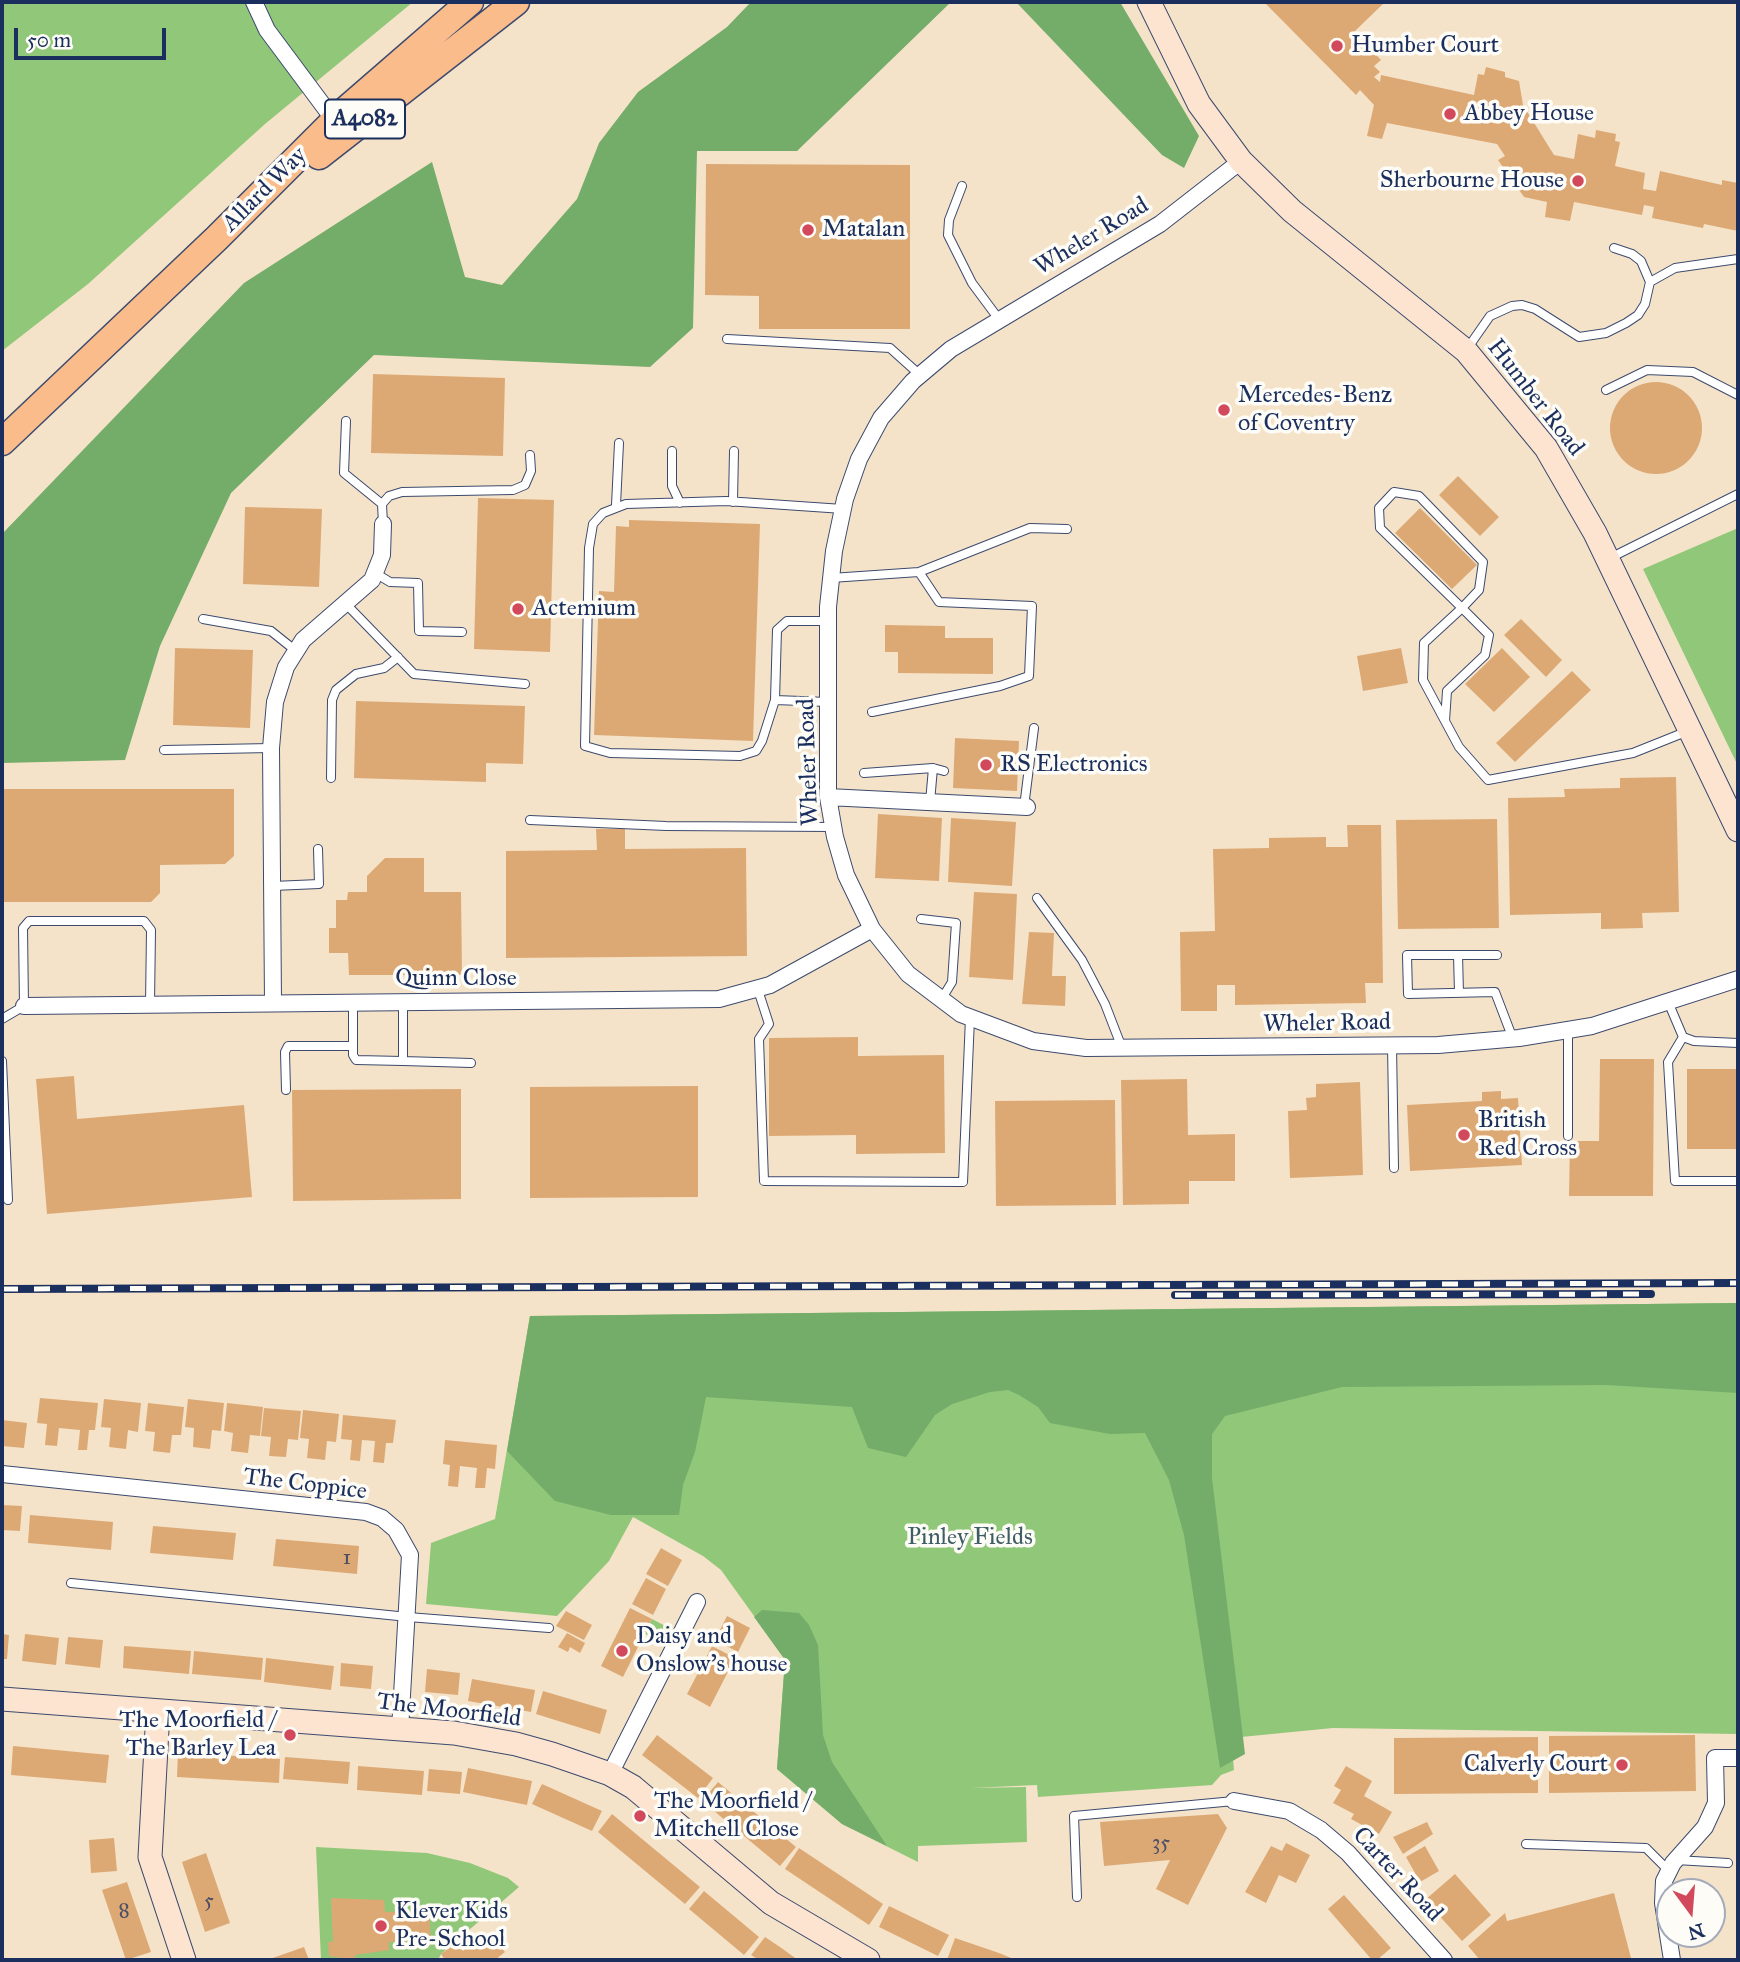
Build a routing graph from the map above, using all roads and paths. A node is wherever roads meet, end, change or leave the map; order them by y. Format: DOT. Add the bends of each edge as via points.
graph roads {
  1 [pos="254,2"];
  2 [pos="470,2"];
  3 [pos="516,2"];
  4 [pos="1149,2"];
  5 [pos="334,120"];
  6 [pos="1241,161"];
  7 [pos="962,186"];
  8 [pos="217,238"];
  9 [pos="1614,248"];
  10 [pos="1738,259"];
  11 [pos="1650,282"];
  12 [pos="998,318"];
  13 [pos="727,339"];
  14 [pos="1466,351"];
  15 [pos="920,375"];
  16 [pos="1606,390"];
  17 [pos="1738,396"];
  18 [pos="346,421"];
  19 [pos="2,442"];
  20 [pos="619,443"];
  21 [pos="672,451"];
  22 [pos="734,451"];
  23 [pos="530,455"];
  24 [pos="1738,494"];
  25 [pos="733,502"];
  26 [pos="680,503"];
  27 [pos="382,504"];
  28 [pos="616,505"];
  29 [pos="843,509"];
  30 [pos="383,524"];
  31 [pos="1067,529"];
  32 [pos="1608,559"];
  33 [pos="919,572"];
  34 [pos="375,573"];
  35 [pos="831,578"];
  36 [pos="346,604"];
  37 [pos="1462,608"];
  38 [pos="203,619"];
  39 [pos="828,621"];
  40 [pos="462,632"];
  41 [pos="296,650"];
  42 [pos="398,657"];
  43 [pos="526,684"];
  44 [pos="775,700"];
  45 [pos="828,702"];
  46 [pos="872,712"];
  47 [pos="1445,721"];
  48 [pos="1034,727"];
  49 [pos="1690,730"];
  50 [pos="271,748"];
  51 [pos="164,750"];
  52 [pos="933,768"];
  53 [pos="944,771"];
  54 [pos="864,773"];
  55 [pos="331,778"];
  56 [pos="828,797"];
  57 [pos="930,802"];
  58 [pos="1026,807"];
  59 [pos="530,820"];
  60 [pos="833,827"];
  61 [pos="1738,831"];
  62 [pos="318,849"];
  63 [pos="273,886"];
  64 [pos="1037,898"];
  65 [pos="921,919"];
  66 [pos="872,929"];
  67 [pos="1458,955"];
  68 [pos="1497,955"];
  69 [pos="1738,979"];
  70 [pos="758,990"];
  71 [pos="1459,993"];
  72 [pos="941,1000"];
  73 [pos="353,1002"];
  74 [pos="403,1002"];
  75 [pos="273,1003"];
  76 [pos="149,1004"];
  77 [pos="1669,1004"];
  78 [pos="24,1006"];
  79 [pos="970,1018"];
  80 [pos="2,1019"];
  81 [pos="1568,1030"];
  82 [pos="1683,1037"];
  83 [pos="1513,1039"];
  84 [pos="1738,1043"];
  85 [pos="1392,1045"];
  86 [pos="353,1046"];
  87 [pos="1122,1048"];
  88 [pos="2,1061"];
  89 [pos="403,1061"];
  90 [pos="471,1063"];
  91 [pos="286,1090"];
  92 [pos="1568,1136"];
  93 [pos="1394,1168"];
  94 [pos="1738,1181"];
  95 [pos="8,1200"];
  96 [pos="2,1474"];
  97 [pos="71,1583"];
  98 [pos="697,1602"];
  99 [pos="408,1617"];
  100 [pos="549,1628"];
  101 [pos="2,1699"];
  102 [pos="158,1711"];
  103 [pos="400,1730"];
  104 [pos="1738,1758"];
  105 [pos="610,1774"];
  106 [pos="1234,1801"];
  107 [pos="1526,1844"];
  108 [pos="1728,1863"];
  109 [pos="1672,1865"];
  110 [pos="1666,1878"];
  111 [pos="1077,1897"];
  112 [pos="184,1960"];
  113 [pos="867,1960"];
  114 [pos="1444,1960"];
  1 -- 5 [label="street" via="267,30"];
  2 -- 5 [label="main road, Allard Way / A4082"];
  3 -- 8 [label="main road, Allard Way / A4082"];
  4 -- 6 [label="street, Humber Road" via="1199,104"];
  5 -- 8 [label="main road, Allard Way / A4082"];
  6 -- 12 [label="street, Wheler Road" via="1160,224"];
  6 -- 14 [label="street, Humber Road" via="1292,211"];
  7 -- 12 [label="lane" via="948,235 972,283"];
  8 -- 19 [label="main road, Allard Way / A4082"];
  9 -- 11 [label="lane" via="1641,261"];
  10 -- 11 [label="lane" via="1675,268"];
  11 -- 14 [label="lane" via="1650,293 1638,314 1606,333 1579,337 1535,309 1512,306 1490,316"];
  12 -- 15 [label="street, Wheler Road"];
  13 -- 15 [label="lane" via="890,348"];
  14 -- 32 [label="street, Humber Road" via="1546,448"];
  15 -- 29 [label="street, Wheler Road" via="881,418 859,458"];
  16 -- 17 [label="lane" via="1647,370 1693,372"];
  18 -- 27 [label="lane" via="344,473"];
  20 -- 28 [label="lane"];
  21 -- 26 [label="lane" via="672,486"];
  22 -- 25 [label="lane"];
  23 -- 27 [label="lane" via="531,471 525,485 513,490 401,492"];
  24 -- 32 [label="lane"];
  25 -- 26 [label="lane"];
  25 -- 29 [label="lane"];
  26 -- 28 [label="lane"];
  27 -- 30 [label="lane"];
  28 -- 44 [label="lane" via="593,524 589,548 585,746 610,753 740,756 756,751"];
  29 -- 35 [label="street, Wheler Road"];
  30 -- 34 [label="street" via="382,555"];
  31 -- 33 [label="lane" via="1030,527"];
  32 -- 49 [label="street, Humber Road"];
  33 -- 35 [label="lane"];
  33 -- 46 [label="lane" via="939,602 1032,606 1029,676"];
  34 -- 36 [label="street"];
  34 -- 40 [label="lane" via="390,582 418,583 419,631"];
  35 -- 39 [label="street, Wheler Road"];
  36 -- 41 [label="street"];
  36 -- 42 [label="lane"];
  37 -- 37 [label="lane" via="1479,590 1483,562 1419,496 1394,492 1379,508 1380,528"];
  37 -- 47 [label="lane" via="1424,643 1423,680"];
  37 -- 47 [label="lane" via="1489,635 1485,654 1447,691"];
  38 -- 41 [label="lane" via="271,631"];
  39 -- 44 [label="lane" via="787,621 780,626"];
  39 -- 45 [label="street, Wheler Road"];
  41 -- 50 [label="street" via="275,702"];
  42 -- 43 [label="lane" via="414,674"];
  42 -- 55 [label="lane" via="384,668 356,674 336,690"];
  44 -- 45 [label="lane"];
  45 -- 56 [label="street, Wheler Road"];
  47 -- 49 [label="lane" via="1459,747 1488,780 1633,753"];
  48 -- 58 [label="lane"];
  49 -- 61 [label="street, Humber Road"];
  50 -- 51 [label="lane"];
  50 -- 63 [label="street"];
  52 -- 53 [label="lane"];
  52 -- 54 [label="lane"];
  52 -- 57 [label="lane"];
  56 -- 57 [label="street"];
  56 -- 60 [label="street, Wheler Road"];
  57 -- 58 [label="street"];
  59 -- 60 [label="lane"];
  60 -- 66 [label="street, Wheler Road" via="846,875"];
  62 -- 63 [label="lane" via="318,884"];
  63 -- 75 [label="street"];
  64 -- 87 [label="lane" via="1082,960"];
  65 -- 72 [label="lane" via="956,923 952,982"];
  66 -- 70 [label="street, Quinn Close"];
  66 -- 72 [label="street, Wheler Road" via="908,974"];
  67 -- 68 [label="lane"];
  67 -- 71 [label="lane"];
  67 -- 71 [label="lane" via="1407,955 1408,994"];
  69 -- 77 [label="street, Wheler Road"];
  70 -- 74 [label="street, Quinn Close" via="693,1000"];
  70 -- 79 [label="lane" via="769,1024 759,1039 764,1181 963,1182"];
  71 -- 83 [label="lane" via="1495,992"];
  72 -- 79 [label="street, Wheler Road"];
  73 -- 74 [label="street, Quinn Close"];
  73 -- 75 [label="street, Quinn Close"];
  73 -- 86 [label="lane"];
  74 -- 89 [label="lane"];
  75 -- 76 [label="street, Quinn Close"];
  76 -- 78 [label="street, Quinn Close"];
  76 -- 78 [label="lane" via="151,930 144,921 29,921 23,928"];
  77 -- 81 [label="street, Wheler Road"];
  77 -- 82 [label="lane"];
  78 -- 80 [label="lane"];
  79 -- 87 [label="street, Wheler Road" via="1033,1041"];
  81 -- 83 [label="street, Wheler Road"];
  81 -- 92 [label="lane"];
  82 -- 84 [label="lane"];
  82 -- 94 [label="lane" via="1668,1062 1675,1181"];
  83 -- 85 [label="street, Wheler Road"];
  85 -- 87 [label="street, Wheler Road"];
  85 -- 93 [label="lane"];
  86 -- 89 [label="lane" via="356,1060"];
  86 -- 91 [label="lane" via="288,1046"];
  88 -- 95 [label="lane"];
  89 -- 90 [label="lane"];
  96 -- 99 [label="street, The Coppice" via="374,1515 396,1530 410,1555"];
  97 -- 99 [label="lane"];
  98 -- 105 [label="street"];
  99 -- 100 [label="lane"];
  99 -- 103 [label="street, The Coppice"];
  101 -- 102 [label="street, The Moorfield"];
  102 -- 103 [label="street, The Moorfield"];
  102 -- 112 [label="street" via="150,1857"];
  103 -- 105 [label="street, The Moorfield" via="493,1739"];
  104 -- 109 [label="street" via="1715,1758 1716,1803 1705,1826"];
  105 -- 113 [label="street, The Moorfield" via="665,1811 771,1903"];
  106 -- 111 [label="lane" via="1074,1816"];
  106 -- 114 [label="street, Carter Road" via="1289,1811 1321,1830 1348,1853"];
  107 -- 109 [label="lane" via="1646,1848"];
  108 -- 109 [label="lane"];
  109 -- 110 [label="street"];
}
